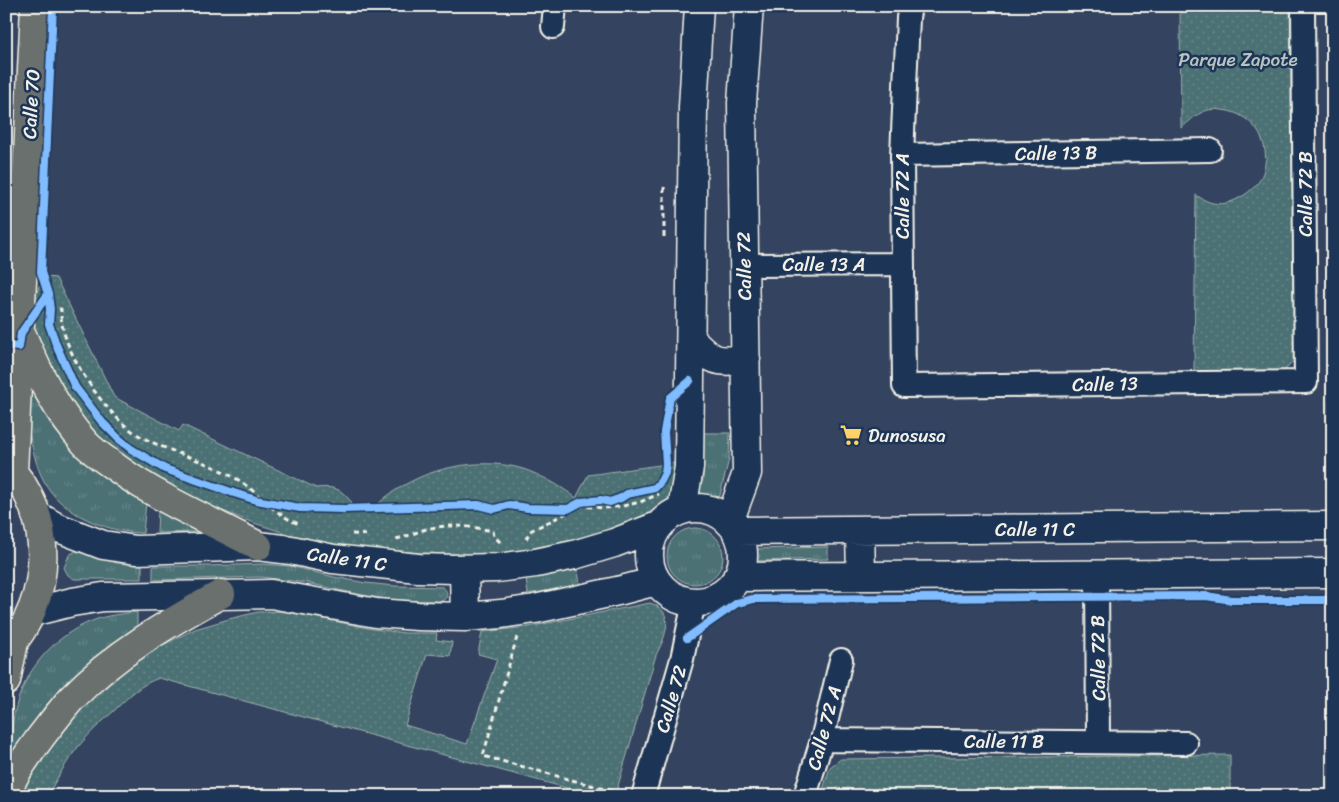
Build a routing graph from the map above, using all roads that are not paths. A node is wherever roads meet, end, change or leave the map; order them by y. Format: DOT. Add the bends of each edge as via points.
graph roads {
  1 [pos="35,6"];
  2 [pos="699,6"];
  3 [pos="749,6"];
  4 [pos="910,6"];
  5 [pos="1303,6"];
  6 [pos="1210,150"];
  7 [pos="902,156"];
  8 [pos="903,264"];
  9 [pos="744,265"];
  10 [pos="20,315"];
  11 [pos="691,339"];
  12 [pos="746,360"];
  13 [pos="1306,382"];
  14 [pos="904,386"];
  15 [pos="10,469"];
  16 [pos="682,510"];
  17 [pos="36,515"];
  18 [pos="658,526"];
  19 [pos="733,526"];
  20 [pos="1333,526"];
  21 [pos="860,530"];
  22 [pos="258,546"];
  23 [pos="464,569"];
  24 [pos="1333,573"];
  25 [pos="1097,575"];
  26 [pos="861,576"];
  27 [pos="738,577"];
  28 [pos="656,581"];
  29 [pos="221,594"];
  30 [pos="694,602"];
  31 [pos="32,612"];
  32 [pos="465,616"];
  33 [pos="10,646"];
  34 [pos="841,660"];
  35 [pos="6,681"];
  36 [pos="822,740"];
  37 [pos="1098,742"];
  38 [pos="1186,743"];
  39 [pos="6,794"];
  40 [pos="643,796"];
  41 [pos="805,796"];
  1 -- 10 [label="main road, Calle 70"];
  2 -- 11 [label="main road" via="693,107"];
  3 -- 9 [label="main road, Calle 72" via="742,103"];
  4 -- 7 [label="street, Calle 72 A"];
  5 -- 13 [label="street, Calle 72 B"];
  6 -- 7 [label="street, Calle 13 B"];
  7 -- 8 [label="street, Calle 72 A"];
  8 -- 9 [label="street, Calle 13 A"];
  8 -- 14 [label="street, Calle 72 A"];
  9 -- 12 [label="main road, Calle 72"];
  10 -- 15 [label="main road, Calle 70"];
  10 -- 22 [label="main road" via="21,333 44,383 86,444 150,490"];
  11 -- 12 [label="main road" via="705,354 718,361"];
  11 -- 16 [label="main road" via="689,467"];
  12 -- 19 [label="main road, Calle 72" via="747,473"];
  13 -- 14 [label="street, Calle 13"];
  15 -- 17 [label="main road" via="27,493"];
  16 -- 18 [label="main road"];
  16 -- 19 [label="main road" via="703,508 713,511"];
  17 -- 22 [label="main road, Calle 11 C" via="56,527 103,545 136,550"];
  17 -- 31 [label="main road" via="42,539 43,564"];
  18 -- 23 [label="main road, Calle 11 C" via="574,554 536,562 513,556 497,568"];
  18 -- 28 [label="main road" via="649,548 651,570"];
  19 -- 21 [label="main road, Calle 11 C"];
  19 -- 27 [label="main road" via="743,554"];
  20 -- 21 [label="main road, Calle 11 C"];
  21 -- 26 [label="main road"];
  22 -- 23 [label="main road, Calle 11 C" via="376,564"];
  23 -- 32 [label="main road"];
  24 -- 25 [label="main road"];
  25 -- 26 [label="main road"];
  25 -- 37 [label="street, Calle 72 B"];
  26 -- 27 [label="main road"];
  27 -- 30 [label="main road" via="714,598"];
  28 -- 30 [label="main road" via="672,596"];
  28 -- 32 [label="main road" via="516,612"];
  29 -- 31 [label="main road" via="103,597"];
  29 -- 32 [label="main road" via="271,594 376,613"];
  29 -- 39 [label="main road" via="152,634 91,680 49,726"];
  30 -- 40 [label="street, Calle 72" via="682,659"];
  31 -- 33 [label="main road"];
  33 -- 35 [label="main road"];
  34 -- 36 [label="street, Calle 72 A"];
  36 -- 37 [label="street, Calle 11 B"];
  36 -- 41 [label="street, Calle 72 A"];
  37 -- 38 [label="street, Calle 11 B"];
}
